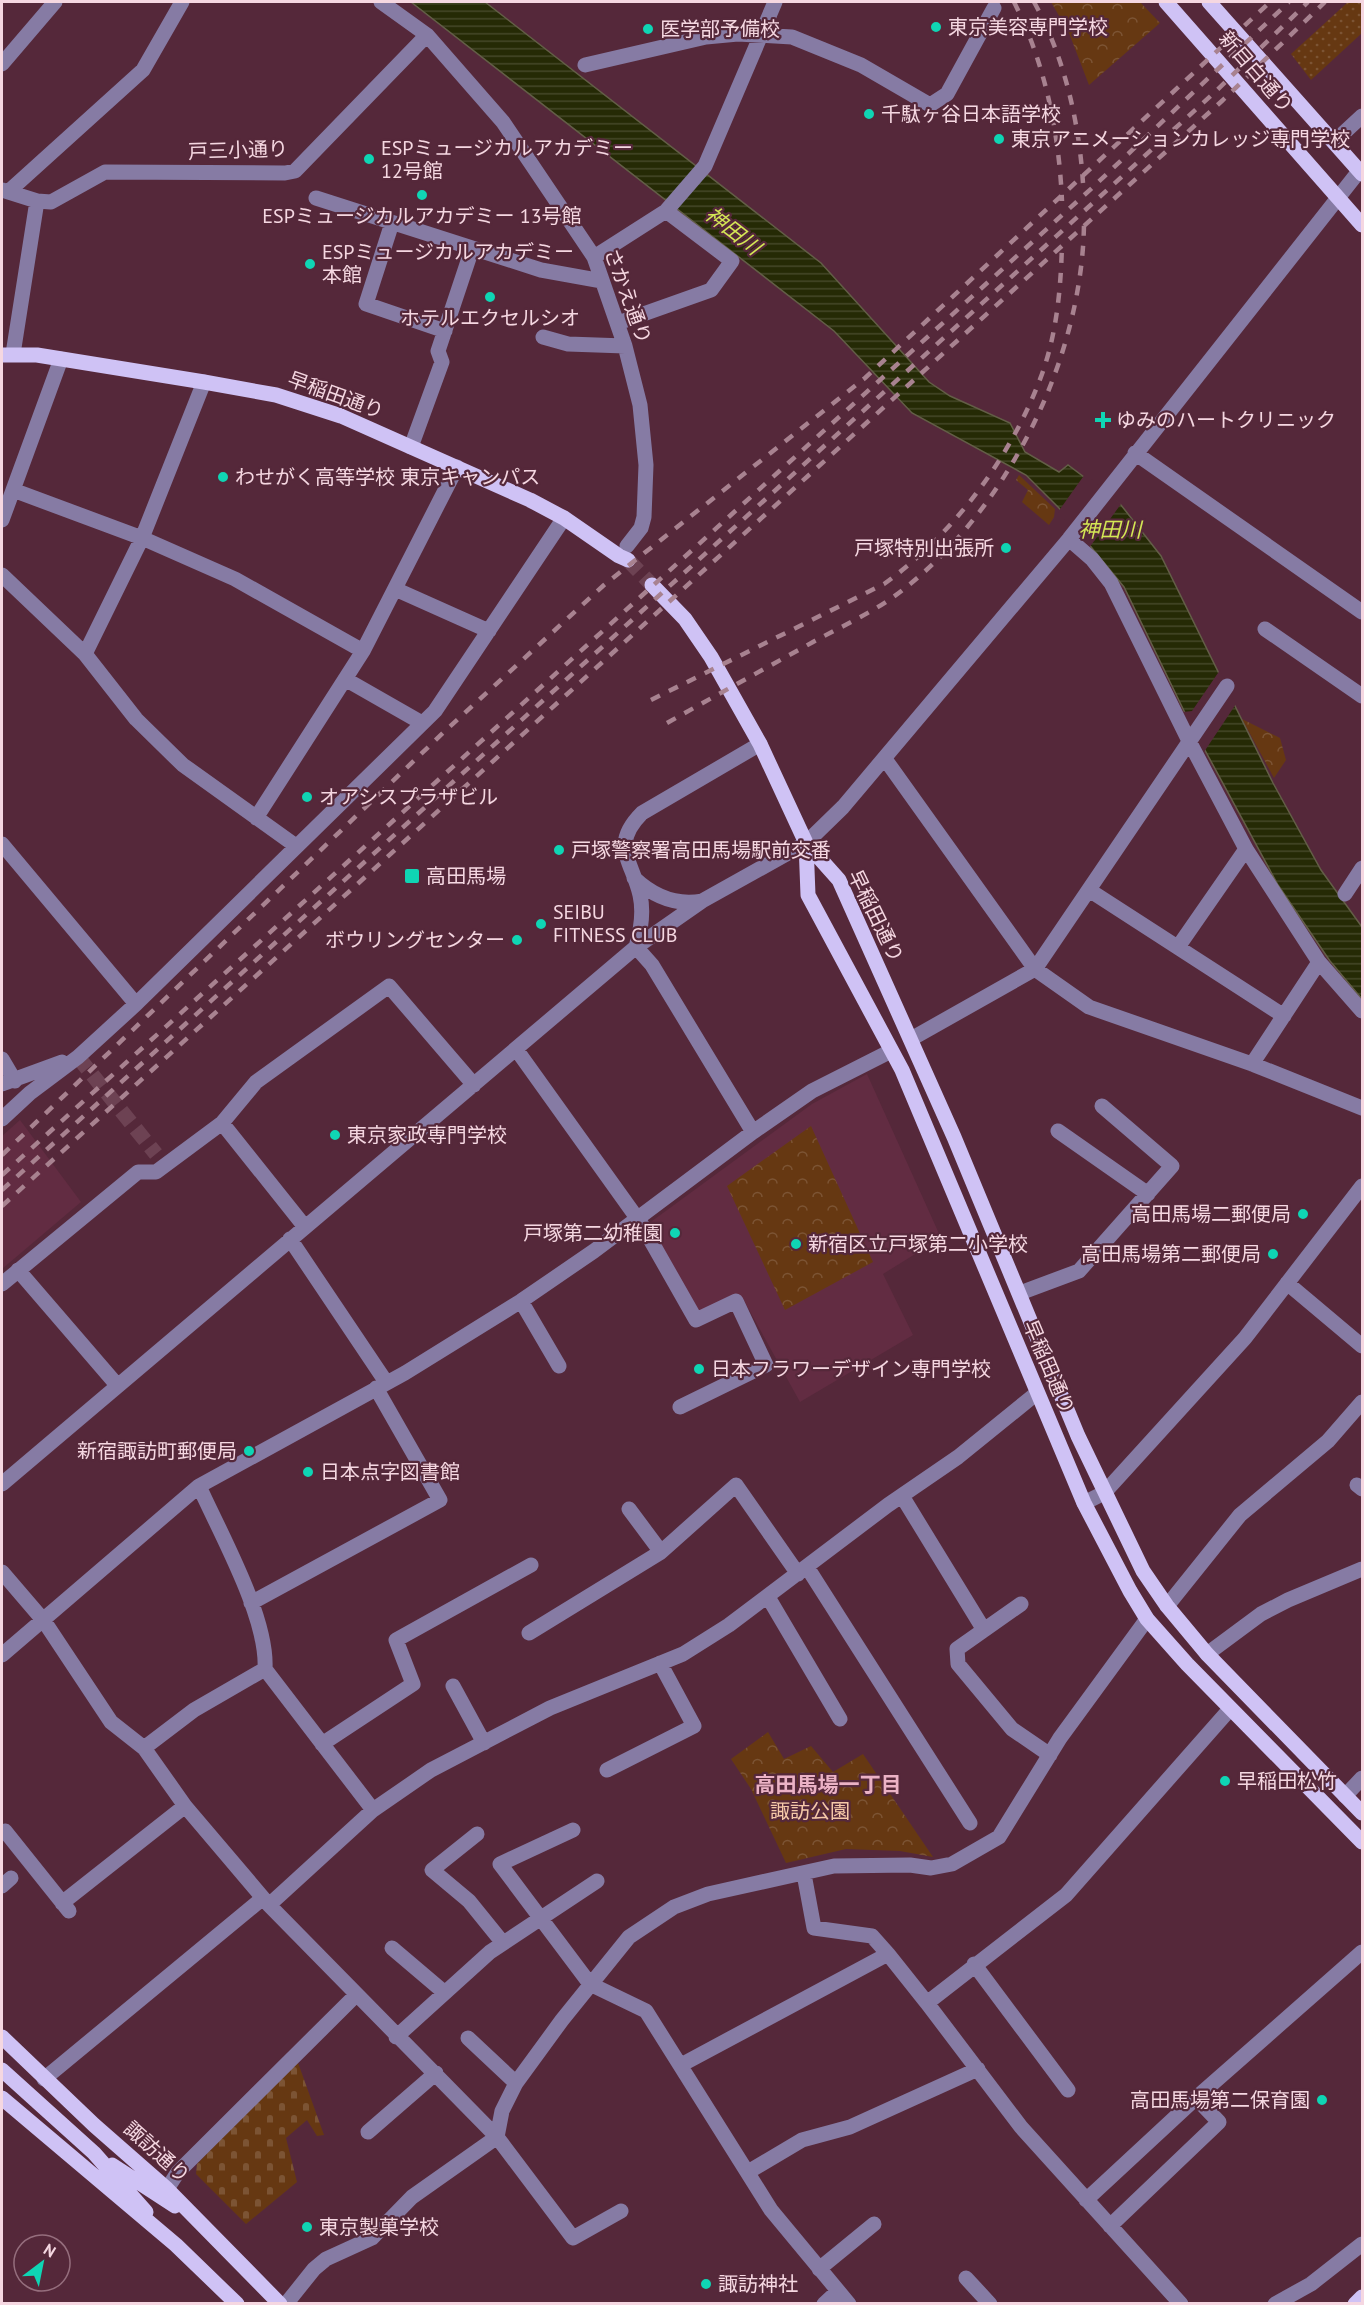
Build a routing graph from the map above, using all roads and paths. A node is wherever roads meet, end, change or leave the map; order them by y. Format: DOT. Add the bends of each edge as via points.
graph roads {
  1 [pos="55,2"];
  2 [pos="182,2"];
  3 [pos="381,2"];
  4 [pos="775,2"];
  5 [pos="1166,2"];
  6 [pos="1209,2"];
  7 [pos="994,8"];
  8 [pos="761,34"];
  9 [pos="427,35"];
  10 [pos="2,64"];
  11 [pos="585,65"];
  12 [pos="1362,116"];
  13 [pos="1335,141"];
  14 [pos="1361,172"];
  15 [pos="3,191"];
  16 [pos="1338,197"];
  17 [pos="316,198"];
  18 [pos="37,201"];
  19 [pos="668,208"];
  20 [pos="392,223"];
  21 [pos="1362,225"];
  22 [pos="472,249"];
  23 [pos="594,257"];
  24 [pos="602,281"];
  25 [pos="618,323"];
  26 [pos="445,331"];
  27 [pos="543,337"];
  28 [pos="625,346"];
  29 [pos="7,355"];
  30 [pos="61,359"];
  31 [pos="204,382"];
  32 [pos="411,447"];
  33 [pos="1135,453"];
  34 [pos="457,467"];
  35 [pos="13,490"];
  36 [pos="564,518"];
  37 [pos="2,520"];
  38 [pos="1070,537"];
  39 [pos="142,538"];
  40 [pos="627,553"];
  41 [pos="2,576"];
  42 [pos="652,585"];
  43 [pos="395,589"];
  44 [pos="1362,612"];
  45 [pos="1265,629"];
  46 [pos="489,631"];
  47 [pos="363,651"];
  48 [pos="85,654"];
  49 [pos="345,679"];
  50 [pos="1227,686"];
  51 [pos="1362,696"];
  52 [pos="422,723"];
  53 [pos="1192,737"];
  54 [pos="760,744"];
  55 [pos="885,759"];
  56 [pos="256,818"];
  57 [pos="806,843"];
  58 [pos="2,844"];
  59 [pos="296,846"];
  60 [pos="1246,849"];
  61 [pos="1362,868"];
  62 [pos="634,878"];
  63 [pos="1089,890"];
  64 [pos="1346,894"];
  65 [pos="702,901"];
  66 [pos="636,947"];
  67 [pos="1178,947"];
  68 [pos="1319,962"];
  69 [pos="1035,969"];
  70 [pos="136,1004"];
  71 [pos="1362,1011"];
  72 [pos="1284,1016"];
  73 [pos="911,1039"];
  74 [pos="516,1049"];
  75 [pos="891,1051"];
  76 [pos="2,1059"];
  77 [pos="71,1062"];
  78 [pos="1252,1064"];
  79 [pos="8,1082"];
  80 [pos="474,1085"];
  81 [pos="1102,1106"];
  82 [pos="1362,1108"];
  83 [pos="2,1119"];
  84 [pos="222,1123"];
  85 [pos="1058,1131"];
  86 [pos="753,1132"];
  87 [pos="1362,1186"];
  88 [pos="1148,1194"];
  89 [pos="637,1219"];
  90 [pos="305,1227"];
  91 [pos="290,1239"];
  92 [pos="18,1270"];
  93 [pos="1287,1283"];
  94 [pos="2,1284"];
  95 [pos="1020,1293"];
  96 [pos="521,1301"];
  97 [pos="1362,1346"];
  98 [pos="559,1366"];
  99 [pos="117,1385"];
  100 [pos="381,1385"];
  101 [pos="1037,1393"];
  102 [pos="1362,1402"];
  103 [pos="680,1407"];
  104 [pos="2,1484"];
  105 [pos="199,1486"];
  106 [pos="1104,1493"];
  107 [pos="902,1496"];
  108 [pos="1084,1503"];
  109 [pos="629,1509"];
  110 [pos="661,1552"];
  111 [pos="531,1565"];
  112 [pos="1362,1569"];
  113 [pos="802,1571"];
  114 [pos="2,1572"];
  115 [pos="768,1597"];
  116 [pos="251,1603"];
  117 [pos="1021,1604"];
  118 [pos="1167,1606"];
  119 [pos="1147,1619"];
  120 [pos="44,1621"];
  121 [pos="984,1630"];
  122 [pos="529,1633"];
  123 [pos="1207,1654"];
  124 [pos="2,1655"];
  125 [pos="660,1663"];
  126 [pos="265,1669"];
  127 [pos="453,1686"];
  128 [pos="1230,1708"];
  129 [pos="840,1719"];
  130 [pos="484,1743"];
  131 [pos="322,1744"];
  132 [pos="144,1748"];
  133 [pos="1050,1755"];
  134 [pos="607,1770"];
  135 [pos="1362,1778"];
  136 [pos="1345,1796"];
  137 [pos="185,1806"];
  138 [pos="373,1810"];
  139 [pos="1362,1813"];
  140 [pos="970,1822"];
  141 [pos="573,1830"];
  142 [pos="5,1831"];
  143 [pos="477,1834"];
  144 [pos="1362,1842"];
  145 [pos="804,1874"];
  146 [pos="597,1881"];
  147 [pos="266,1902"];
  148 [pos="542,1917"];
  149 [pos="503,1943"];
  150 [pos="392,1948"];
  151 [pos="1362,1952"];
  152 [pos="888,1954"];
  153 [pos="974,1964"];
  154 [pos="590,1984"];
  155 [pos="445,1993"];
  156 [pos="355,1996"];
  157 [pos="927,2003"];
  158 [pos="2,2037"];
  159 [pos="396,2037"];
  160 [pos="468,2037"];
  161 [pos="681,2065"];
  162 [pos="978,2069"];
  163 [pos="2,2070"];
  164 [pos="436,2073"];
  165 [pos="44,2079"];
  166 [pos="516,2084"];
  167 [pos="1068,2090"];
  168 [pos="2,2098"];
  169 [pos="1196,2098"];
  170 [pos="368,2132"];
  171 [pos="497,2137"];
  172 [pos="94,2153"];
  173 [pos="748,2172"];
  174 [pos="167,2189"];
  175 [pos="1086,2200"];
  176 [pos="621,2211"];
  177 [pos="202,2224"];
  178 [pos="874,2224"];
  179 [pos="1110,2226"];
  180 [pos="1362,2244"];
  181 [pos="176,2245"];
  182 [pos="819,2269"];
  183 [pos="966,2278"];
  184 [pos="838,2291"];
  185 [pos="1362,2296"];
  186 [pos="237,2304"];
  187 [pos="280,2304"];
  188 [pos="286,2304"];
  189 [pos="824,2304"];
  190 [pos="849,2304"];
  191 [pos="990,2304"];
  192 [pos="1181,2304"];
  193 [pos="1275,2304"];
  194 [pos="1356,2304"];
  1 -- 10 [label="street"];
  2 -- 15 [label="street" via="143,70"];
  3 -- 9 [label="street, さかえ通り"];
  4 -- 8 [label="street"];
  5 -- 16 [label="main road, 新目白通り"];
  6 -- 13 [label="main road, 新目白通り"];
  7 -- 8 [label="street" via="947,94 930,105 861,65 792,37"];
  8 -- 11 [label="street" via="706,37"];
  8 -- 19 [label="street" via="702,169"];
  9 -- 18 [label="street, 戸三小通り" via="295,171 105,172 51,202"];
  9 -- 23 [label="street, さかえ通り" via="503,122"];
  12 -- 13 [label="street"];
  13 -- 14 [label="main road, 新目白通り"];
  14 -- 16 [label="street"];
  15 -- 18 [label="street, 戸三小通り"];
  16 -- 21 [label="main road, 新目白通り"];
  16 -- 33 [label="street"];
  17 -- 20 [label="street"];
  18 -- 29 [label="street"];
  19 -- 23 [label="street"];
  19 -- 25 [label="street" via="732,261 711,290"];
  20 -- 22 [label="street"];
  20 -- 26 [label="street" via="366,304"];
  22 -- 24 [label="street" via="541,270"];
  22 -- 26 [label="street"];
  23 -- 24 [label="street, さかえ通り"];
  24 -- 25 [label="street, さかえ通り"];
  25 -- 28 [label="street, さかえ通り"];
  26 -- 32 [label="street" via="438,351 442,362"];
  27 -- 28 [label="street" via="568,344"];
  28 -- 40 [label="street, さかえ通り" via="640,405 646,465 641,528"];
  29 -- 30 [label="main road, 早稲田通り"];
  30 -- 31 [label="main road, 早稲田通り"];
  30 -- 35 [label="street"];
  31 -- 32 [label="main road, 早稲田通り" via="276,395 341,416"];
  31 -- 39 [label="street"];
  32 -- 34 [label="main road, 早稲田通り"];
  33 -- 38 [label="street"];
  33 -- 44 [label="street"];
  34 -- 36 [label="main road, 早稲田通り"];
  34 -- 43 [label="street"];
  35 -- 37 [label="street"];
  35 -- 39 [label="street"];
  36 -- 40 [label="main road, 早稲田通り" via="619,556"];
  36 -- 46 [label="street"];
  38 -- 53 [label="street" via="1112,583"];
  38 -- 55 [label="street"];
  39 -- 47 [label="street" via="235,579"];
  39 -- 48 [label="street"];
  41 -- 48 [label="street"];
  42 -- 54 [label="main road, 早稲田通り" via="685,619 711,657"];
  43 -- 46 [label="street"];
  43 -- 47 [label="street"];
  45 -- 51 [label="street"];
  46 -- 52 [label="street" via="435,711"];
  47 -- 49 [label="street"];
  48 -- 56 [label="street" via="136,719 183,765"];
  49 -- 52 [label="street"];
  49 -- 56 [label="street"];
  50 -- 53 [label="street"];
  52 -- 59 [label="street"];
  53 -- 60 [label="street"];
  53 -- 63 [label="street"];
  54 -- 57 [label="main road, 早稲田通り"];
  54 -- 62 [label="street" via="635,820 624,846"];
  55 -- 57 [label="street"];
  55 -- 69 [label="street"];
  56 -- 59 [label="street"];
  57 -- 65 [label="street"];
  57 -- 73 [label="main road, 早稲田通り" via="839,880"];
  57 -- 75 [label="main road, 早稲田通り" via="808,895"];
  58 -- 70 [label="street"];
  59 -- 70 [label="street"];
  60 -- 67 [label="street"];
  60 -- 68 [label="street"];
  61 -- 64 [label="street"];
  62 -- 65 [label="street" via="664,898"];
  62 -- 66 [label="street" via="642,913"];
  63 -- 67 [label="street"];
  63 -- 69 [label="street"];
  65 -- 66 [label="street"];
  66 -- 74 [label="street"];
  66 -- 86 [label="street" via="652,965"];
  67 -- 72 [label="street"];
  68 -- 71 [label="street"];
  68 -- 72 [label="street"];
  69 -- 73 [label="street"];
  69 -- 78 [label="street" via="1089,1007"];
  70 -- 77 [label="street"];
  72 -- 78 [label="street"];
  73 -- 95 [label="main road, 早稲田通り"];
  74 -- 80 [label="street"];
  74 -- 89 [label="street" via="607,1167"];
  75 -- 86 [label="street" via="812,1091"];
  75 -- 101 [label="main road, 早稲田通り"];
  76 -- 79 [label="street"];
  77 -- 79 [label="street"];
  77 -- 83 [label="street"];
  78 -- 82 [label="street"];
  80 -- 84 [label="street" via="389,987 256,1082"];
  80 -- 90 [label="street"];
  81 -- 88 [label="street" via="1172,1166"];
  84 -- 90 [label="street"];
  84 -- 92 [label="street" via="156,1172 138,1172"];
  85 -- 88 [label="street"];
  86 -- 89 [label="street"];
  87 -- 93 [label="street"];
  88 -- 95 [label="street" via="1079,1271"];
  89 -- 96 [label="street"];
  89 -- 103 [label="street" via="696,1320 736,1301 766,1365"];
  90 -- 91 [label="street"];
  91 -- 99 [label="street"];
  91 -- 100 [label="street"];
  92 -- 94 [label="street"];
  92 -- 99 [label="street"];
  93 -- 97 [label="street"];
  93 -- 106 [label="street" via="1245,1338"];
  95 -- 106 [label="main road, 早稲田通り"];
  96 -- 98 [label="street"];
  96 -- 100 [label="street"];
  99 -- 104 [label="street"];
  100 -- 105 [label="street"];
  100 -- 116 [label="street" via="440,1500"];
  101 -- 107 [label="street"];
  101 -- 108 [label="main road, 早稲田通り"];
  102 -- 118 [label="street" via="1328,1441 1240,1515"];
  105 -- 116 [label="street"];
  105 -- 120 [label="street"];
  106 -- 108 [label="street"];
  106 -- 118 [label="main road, 早稲田通り" via="1143,1571"];
  107 -- 113 [label="street"];
  107 -- 121 [label="street"];
  108 -- 119 [label="main road, 早稲田通り"];
  109 -- 110 [label="street"];
  110 -- 113 [label="street" via="736,1485"];
  110 -- 122 [label="street"];
  111 -- 131 [label="street" via="396,1640 413,1684"];
  112 -- 123 [label="street" via="1261,1614"];
  113 -- 115 [label="street"];
  113 -- 140 [label="street"];
  114 -- 120 [label="street"];
  115 -- 125 [label="street" via="702,1642"];
  115 -- 129 [label="street"];
  116 -- 126 [label="street" via="266,1651"];
  117 -- 121 [label="street"];
  118 -- 123 [label="main road, 早稲田通り"];
  119 -- 128 [label="main road, 早稲田通り"];
  119 -- 133 [label="street"];
  120 -- 124 [label="street"];
  120 -- 132 [label="street" via="111,1722"];
  121 -- 133 [label="street" via="957,1649 958,1664 1012,1729"];
  123 -- 136 [label="main road, 早稲田通り"];
  125 -- 130 [label="street" via="591,1689"];
  125 -- 134 [label="street" via="693,1726"];
  126 -- 131 [label="street"];
  126 -- 132 [label="street" via="194,1710"];
  127 -- 130 [label="street"];
  128 -- 144 [label="main road, 早稲田通り"];
  128 -- 153 [label="street" via="1066,1895"];
  130 -- 138 [label="street" via="431,1770"];
  131 -- 138 [label="street"];
  132 -- 137 [label="street"];
  133 -- 145 [label="street" via="999,1837 952,1864 931,1868 834,1866"];
  135 -- 136 [label="street"];
  136 -- 139 [label="main road, 早稲田通り"];
  137 -- 142 [label="street" via="65,1907"];
  137 -- 147 [label="street"];
  138 -- 147 [label="street"];
  141 -- 148 [label="street" via="500,1864"];
  143 -- 149 [label="street" via="432,1870 470,1901"];
  145 -- 152 [label="street" via="814,1928 872,1936"];
  145 -- 154 [label="street" via="708,1894 674,1907 629,1937"];
  146 -- 148 [label="street"];
  147 -- 156 [label="street"];
  147 -- 165 [label="street"];
  148 -- 149 [label="street"];
  148 -- 154 [label="street"];
  149 -- 155 [label="street"];
  150 -- 155 [label="street"];
  151 -- 169 [label="street"];
  152 -- 157 [label="street"];
  152 -- 161 [label="street"];
  153 -- 157 [label="street"];
  153 -- 167 [label="street"];
  154 -- 161 [label="street" via="646,2011"];
  154 -- 166 [label="street"];
  155 -- 159 [label="street"];
  156 -- 159 [label="street"];
  156 -- 174 [label="street" via="178,2172"];
  157 -- 162 [label="street"];
  158 -- 165 [label="main road, 諏訪通り"];
  159 -- 164 [label="street"];
  160 -- 166 [label="street"];
  161 -- 173 [label="street"];
  162 -- 173 [label="street" via="850,2127 802,2140"];
  162 -- 175 [label="street" via="1020,2127"];
  163 -- 172 [label="main road"];
  164 -- 170 [label="street"];
  164 -- 171 [label="street"];
  165 -- 174 [label="main road, 諏訪通り"];
  166 -- 171 [label="street" via="502,2111"];
  168 -- 181 [label="main road"];
  169 -- 175 [label="street"];
  169 -- 179 [label="street" via="1219,2122"];
  171 -- 176 [label="street" via="573,2238"];
  171 -- 188 [label="street" via="412,2197 372,2238 326,2259"];
  172 -- 177 [label="main road"];
  172 -- 181 [label="main road"];
  173 -- 182 [label="street" via="771,2210"];
  174 -- 177 [label="main road, 諏訪通り"];
  175 -- 179 [label="street"];
  177 -- 187 [label="main road, 諏訪通り"];
  178 -- 182 [label="street"];
  179 -- 192 [label="street"];
  180 -- 193 [label="street" via="1311,2284"];
  181 -- 186 [label="main road"];
  182 -- 184 [label="street"];
  183 -- 191 [label="street"];
  184 -- 189 [label="street"];
  184 -- 190 [label="street"];
  185 -- 194 [label="main road"];
}
